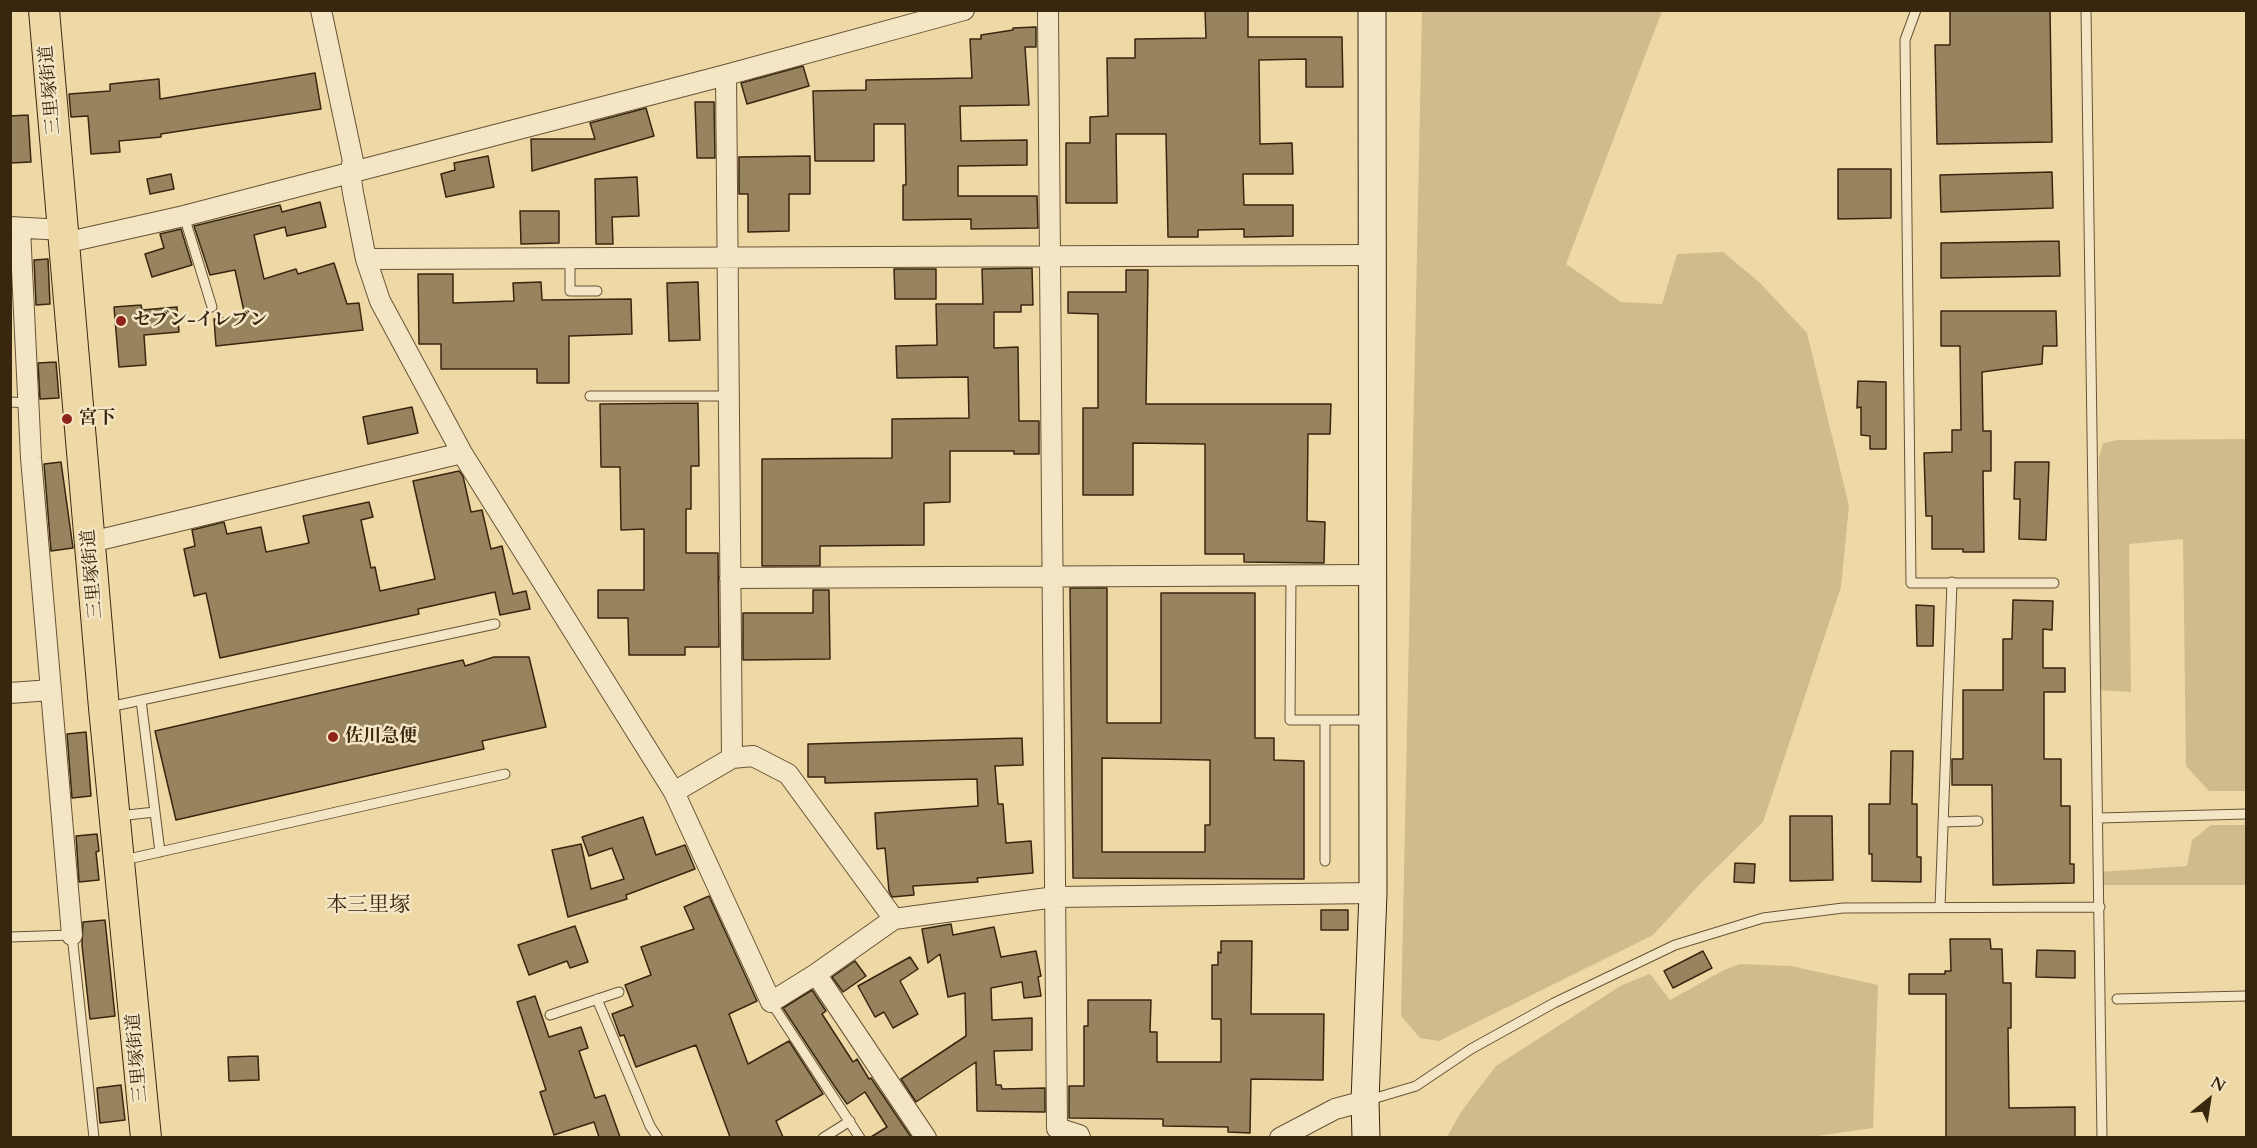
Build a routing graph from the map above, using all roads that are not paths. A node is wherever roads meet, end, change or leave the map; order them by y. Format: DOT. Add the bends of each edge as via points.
graph roads {
  1 [pos="44,10"];
  2 [pos="321,10"];
  3 [pos="964,10"];
  4 [pos="1048,10"];
  5 [pos="1372,10"];
  6 [pos="1916,10"];
  7 [pos="2086,10"];
  8 [pos="726,75"];
  9 [pos="350,172"];
  10 [pos="184,216"];
  11 [pos="15,228"];
  12 [pos="64,236"];
  13 [pos="1372,255"];
  14 [pos="1050,256"];
  15 [pos="728,257"];
  16 [pos="570,258"];
  17 [pos="366,259"];
  18 [pos="597,291"];
  19 [pos="212,307"];
  20 [pos="590,396"];
  21 [pos="729,396"];
  22 [pos="20,402"];
  23 [pos="462,453"];
  24 [pos="91,542"];
  25 [pos="1371,575"];
  26 [pos="1291,576"];
  27 [pos="1053,577"];
  28 [pos="730,578"];
  29 [pos="1952,582"];
  30 [pos="2054,583"];
  31 [pos="495,624"];
  32 [pos="51,690"];
  33 [pos="10,693"];
  34 [pos="141,700"];
  35 [pos="104,708"];
  36 [pos="1325,720"];
  37 [pos="1372,720"];
  38 [pos="732,758"];
  39 [pos="505,774"];
  40 [pos="674,792"];
  41 [pos="155,812"];
  42 [pos="2247,814"];
  43 [pos="116,817"];
  44 [pos="2099,818"];
  45 [pos="1978,820"];
  46 [pos="1943,822"];
  47 [pos="160,852"];
  48 [pos="120,861"];
  49 [pos="1325,861"];
  50 [pos="1373,893"];
  51 [pos="1055,897"];
  52 [pos="1940,907"];
  53 [pos="2100,907"];
  54 [pos="894,919"];
  55 [pos="72,935"];
  56 [pos="10,937"];
  57 [pos="816,974"];
  58 [pos="619,992"];
  59 [pos="2247,996"];
  60 [pos="597,999"];
  61 [pos="2117,999"];
  62 [pos="771,1002"];
  63 [pos="550,1015"];
  64 [pos="1365,1101"];
  65 [pos="850,1121"];
  66 [pos="94,1137"];
  67 [pos="146,1137"];
  68 [pos="658,1137"];
  69 [pos="823,1137"];
  70 [pos="860,1137"];
  71 [pos="926,1137"];
  72 [pos="1080,1137"];
  73 [pos="1280,1137"];
  74 [pos="1366,1137"];
  75 [pos="2102,1137"];
  1 -- 12 [label="main road, 三里塚街道"];
  2 -- 9 [label="street" via="353,161"];
  3 -- 8 [label="street"];
  4 -- 14 [label="street"];
  5 -- 13 [label="street"];
  6 -- 29 [label="lane" via="1905,40 1911,583"];
  7 -- 44 [label="lane"];
  8 -- 9 [label="street"];
  8 -- 15 [label="street"];
  9 -- 10 [label="street"];
  9 -- 17 [label="street"];
  10 -- 12 [label="street"];
  10 -- 19 [label="lane"];
  11 -- 12 [label="street"];
  11 -- 22 [label="street"];
  12 -- 24 [label="main road, 三里塚街道"];
  13 -- 14 [label="street"];
  13 -- 25 [label="street"];
  14 -- 15 [label="street"];
  14 -- 27 [label="street"];
  15 -- 16 [label="street"];
  15 -- 21 [label="street"];
  16 -- 17 [label="street"];
  16 -- 18 [label="lane" via="570,291"];
  17 -- 23 [label="street" via="380,301"];
  20 -- 21 [label="lane"];
  21 -- 28 [label="street"];
  22 -- 32 [label="street" via="31,458"];
  23 -- 24 [label="street"];
  23 -- 40 [label="street"];
  24 -- 35 [label="main road, 三里塚街道"];
  25 -- 26 [label="street"];
  25 -- 37 [label="street"];
  26 -- 27 [label="street"];
  26 -- 36 [label="lane" via="1290,720"];
  27 -- 28 [label="street"];
  27 -- 51 [label="street"];
  28 -- 38 [label="street"];
  29 -- 30 [label="lane"];
  29 -- 46 [label="lane"];
  31 -- 34 [label="lane"];
  32 -- 33 [label="street"];
  32 -- 55 [label="street"];
  34 -- 35 [label="lane"];
  34 -- 41 [label="lane"];
  35 -- 43 [label="main road, 三里塚街道"];
  36 -- 37 [label="lane"];
  36 -- 49 [label="lane"];
  37 -- 50 [label="street"];
  38 -- 40 [label="street"];
  38 -- 54 [label="street" via="753,756 788,774"];
  39 -- 47 [label="lane"];
  40 -- 62 [label="street"];
  41 -- 43 [label="lane"];
  41 -- 47 [label="lane"];
  42 -- 44 [label="lane"];
  43 -- 48 [label="main road, 三里塚街道"];
  44 -- 53 [label="lane"];
  45 -- 46 [label="lane"];
  46 -- 52 [label="lane"];
  47 -- 48 [label="lane"];
  48 -- 67 [label="main road, 三里塚街道"];
  50 -- 51 [label="street"];
  50 -- 64 [label="street"];
  51 -- 54 [label="street"];
  51 -- 72 [label="street" via="1057,1128"];
  52 -- 53 [label="lane"];
  52 -- 64 [label="lane" via="1843,908 1787,914 1675,945 1482,1043 1416,1086"];
  53 -- 75 [label="lane"];
  54 -- 57 [label="street"];
  55 -- 56 [label="lane"];
  55 -- 66 [label="lane"];
  57 -- 62 [label="street"];
  57 -- 71 [label="street"];
  58 -- 60 [label="lane"];
  59 -- 61 [label="lane"];
  60 -- 63 [label="lane"];
  60 -- 68 [label="lane"];
  62 -- 65 [label="lane"];
  64 -- 73 [label="street" via="1335,1109"];
  64 -- 74 [label="street"];
  65 -- 69 [label="lane"];
  65 -- 70 [label="lane"];
}
